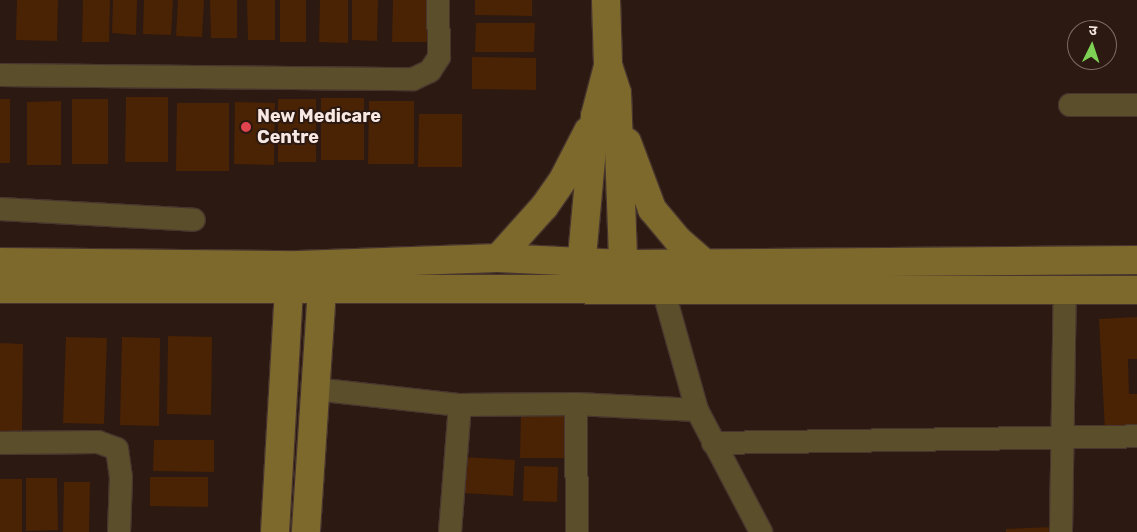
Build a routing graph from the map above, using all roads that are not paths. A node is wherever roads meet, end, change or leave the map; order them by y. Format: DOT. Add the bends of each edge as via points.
graph roads {
  1 [pos="438,0"];
  2 [pos="606,0"];
  3 [pos="0,75"];
  4 [pos="1070,105"];
  5 [pos="1137,105"];
  6 [pos="607,116"];
  7 [pos="0,209"];
  8 [pos="194,220"];
  9 [pos="498,258"];
  10 [pos="582,260"];
  11 [pos="1137,260"];
  12 [pos="0,262"];
  13 [pos="704,263"];
  14 [pos="306,265"];
  15 [pos="624,276"];
  16 [pos="579,287"];
  17 [pos="0,288"];
  18 [pos="289,289"];
  19 [pos="322,289"];
  20 [pos="664,289"];
  21 [pos="1065,290"];
  22 [pos="1137,290"];
  23 [pos="314,390"];
  24 [pos="576,404"];
  25 [pos="460,405"];
  26 [pos="697,410"];
  27 [pos="1137,436"];
  28 [pos="1062,438"];
  29 [pos="0,443"];
  30 [pos="713,443"];
  31 [pos="119,532"];
  32 [pos="275,532"];
  33 [pos="306,532"];
  34 [pos="450,532"];
  35 [pos="577,532"];
  36 [pos="761,532"];
  37 [pos="1061,532"];
  1 -- 3 [label="street" via="439,56 430,71 413,79"];
  2 -- 6 [label="main road"];
  4 -- 5 [label="street"];
  6 -- 9 [label="main road" via="559,185"];
  6 -- 10 [label="main road"];
  6 -- 13 [label="main road" via="652,209 678,240"];
  6 -- 15 [label="main road"];
  7 -- 8 [label="street"];
  9 -- 10 [label="main road"];
  9 -- 14 [label="main road"];
  10 -- 15 [label="main road"];
  10 -- 16 [label="main road"];
  11 -- 13 [label="main road"];
  12 -- 14 [label="main road"];
  13 -- 15 [label="main road"];
  14 -- 18 [label="main road"];
  14 -- 19 [label="main road"];
  15 -- 16 [label="main road"];
  15 -- 20 [label="main road"];
  16 -- 19 [label="main road"];
  17 -- 18 [label="main road"];
  18 -- 19 [label="main road"];
  18 -- 32 [label="main road"];
  19 -- 23 [label="main road"];
  20 -- 21 [label="main road"];
  20 -- 26 [label="street"];
  21 -- 22 [label="main road"];
  21 -- 28 [label="street"];
  23 -- 25 [label="street"];
  23 -- 33 [label="main road"];
  24 -- 25 [label="street"];
  24 -- 26 [label="street"];
  24 -- 35 [label="street"];
  25 -- 34 [label="street"];
  26 -- 30 [label="street"];
  27 -- 28 [label="street"];
  28 -- 30 [label="street"];
  28 -- 37 [label="street"];
  29 -- 31 [label="street" via="98,442 116,449 121,478"];
  30 -- 36 [label="street"];
}
